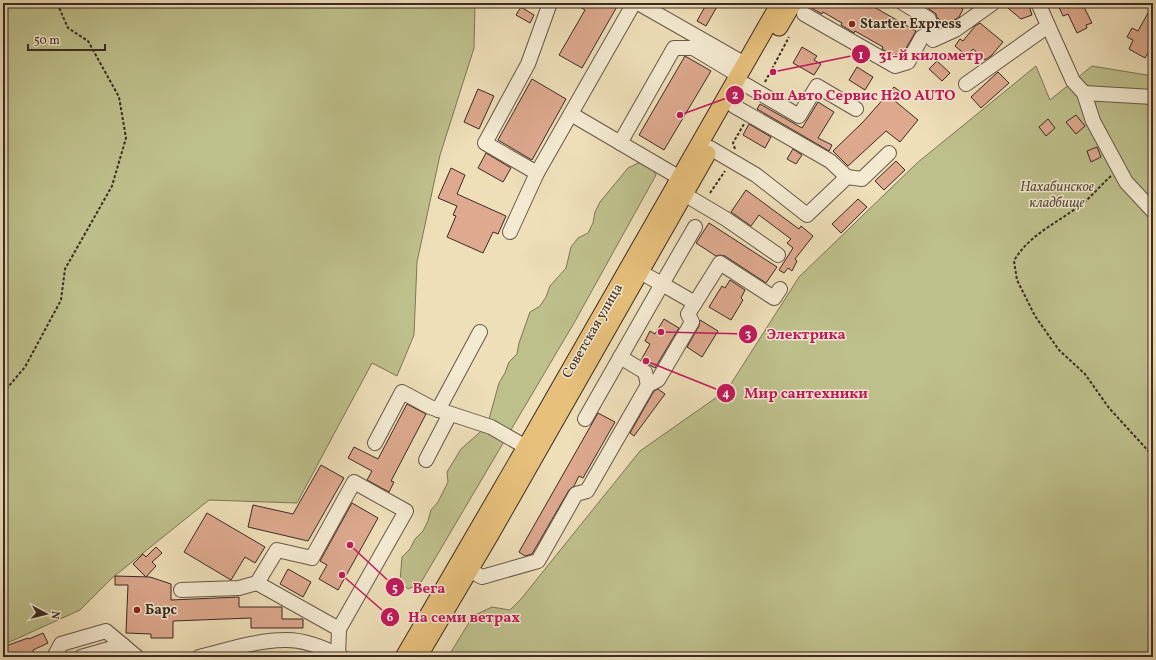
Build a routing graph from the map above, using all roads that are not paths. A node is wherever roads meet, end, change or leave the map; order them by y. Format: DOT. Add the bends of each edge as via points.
graph roads {
  1 [pos="550,3"];
  2 [pos="634,3"];
  3 [pos="638,3"];
  4 [pos="780,3"];
  5 [pos="903,3"];
  6 [pos="993,3"];
  7 [pos="1038,3"];
  8 [pos="799,8"];
  9 [pos="1048,26"];
  10 [pos="932,33"];
  11 [pos="747,79"];
  12 [pos="966,84"];
  13 [pos="1084,93"];
  14 [pos="1153,98"];
  15 [pos="856,109"];
  16 [pos="741,110"];
  17 [pos="571,114"];
  18 [pos="620,143"];
  19 [pos="710,148"];
  20 [pos="889,153"];
  21 [pos="537,173"];
  22 [pos="847,177"];
  23 [pos="680,178"];
  24 [pos="684,194"];
  25 [pos="1153,211"];
  26 [pos="695,227"];
  27 [pos="510,232"];
  28 [pos="778,255"];
  29 [pos="640,272"];
  30 [pos="662,284"];
  31 [pos="780,289"];
  32 [pos="695,304"];
  33 [pos="480,332"];
  34 [pos="620,358"];
  35 [pos="648,385"];
  36 [pos="444,412"];
  37 [pos="585,419"];
  38 [pos="375,443"];
  39 [pos="526,447"];
  40 [pos="426,460"];
  41 [pos="470,570"];
  42 [pos="257,583"];
  43 [pos="181,590"];
  44 [pos="339,629"];
  45 [pos="124,646"];
  46 [pos="340,656"];
  47 [pos="54,657"];
  48 [pos="81,657"];
  49 [pos="137,657"];
  50 [pos="199,657"];
  51 [pos="404,657"];
  52 [pos="418,657"];
  1 -- 21 [label="street" via="528,64 485,143"];
  2 -- 17 [label="street"];
  3 -- 11 [label="street"];
  4 -- 11 [label="main road, Советская улица"];
  5 -- 10 [label="street" via="929,19"];
  6 -- 10 [label="street" via="955,30 933,40"];
  7 -- 9 [label="street"];
  8 -- 10 [label="street" via="895,66 908,62 922,37"];
  8 -- 11 [label="main road, Советская улица"];
  9 -- 12 [label="street"];
  9 -- 13 [label="street" via="1073,82"];
  11 -- 15 [label="street" via="799,116 817,86"];
  11 -- 16 [label="main road, Советская улица"];
  11 -- 18 [label="street" via="693,48 674,48"];
  11 -- 23 [label="main road, Советская улица"];
  13 -- 14 [label="street"];
  13 -- 25 [label="street" via="1093,121 1126,182"];
  16 -- 19 [label="main road, Советская улица"];
  16 -- 22 [label="street" via="830,162"];
  17 -- 18 [label="street"];
  17 -- 21 [label="street"];
  18 -- 23 [label="street"];
  19 -- 22 [label="street" via="756,175 807,215"];
  19 -- 24 [label="main road, Советская улица"];
  20 -- 22 [label="street" via="862,179"];
  21 -- 27 [label="street"];
  23 -- 39 [label="main road, Советская улица"];
  24 -- 28 [label="street" via="726,218"];
  24 -- 29 [label="main road, Советская улица"];
  26 -- 30 [label="street"];
  29 -- 30 [label="street"];
  29 -- 41 [label="main road, Советская улица"];
  30 -- 32 [label="street"];
  30 -- 34 [label="street"];
  31 -- 32 [label="street" via="774,298 720,263"];
  32 -- 35 [label="street" via="688,314 692,322 658,380"];
  33 -- 36 [label="street"];
  34 -- 35 [label="street" via="645,372"];
  34 -- 37 [label="street"];
  35 -- 41 [label="street" via="587,491 576,494 538,561 482,577"];
  36 -- 38 [label="street" via="402,392"];
  36 -- 39 [label="street" via="491,427"];
  36 -- 40 [label="street"];
  39 -- 51 [label="main road, Советская улица"];
  41 -- 52 [label="main road, Советская улица"];
  42 -- 43 [label="street" via="239,588"];
  42 -- 44 [label="street"];
  42 -- 44 [label="street" via="276,550 312,558 354,482 406,511"];
  44 -- 46 [label="street"];
  45 -- 47 [label="street" via="106,631 61,644"];
  45 -- 48 [label="street"];
  45 -- 49 [label="street"];
  46 -- 50 [label="street" via="325,648 285,640"];
}
